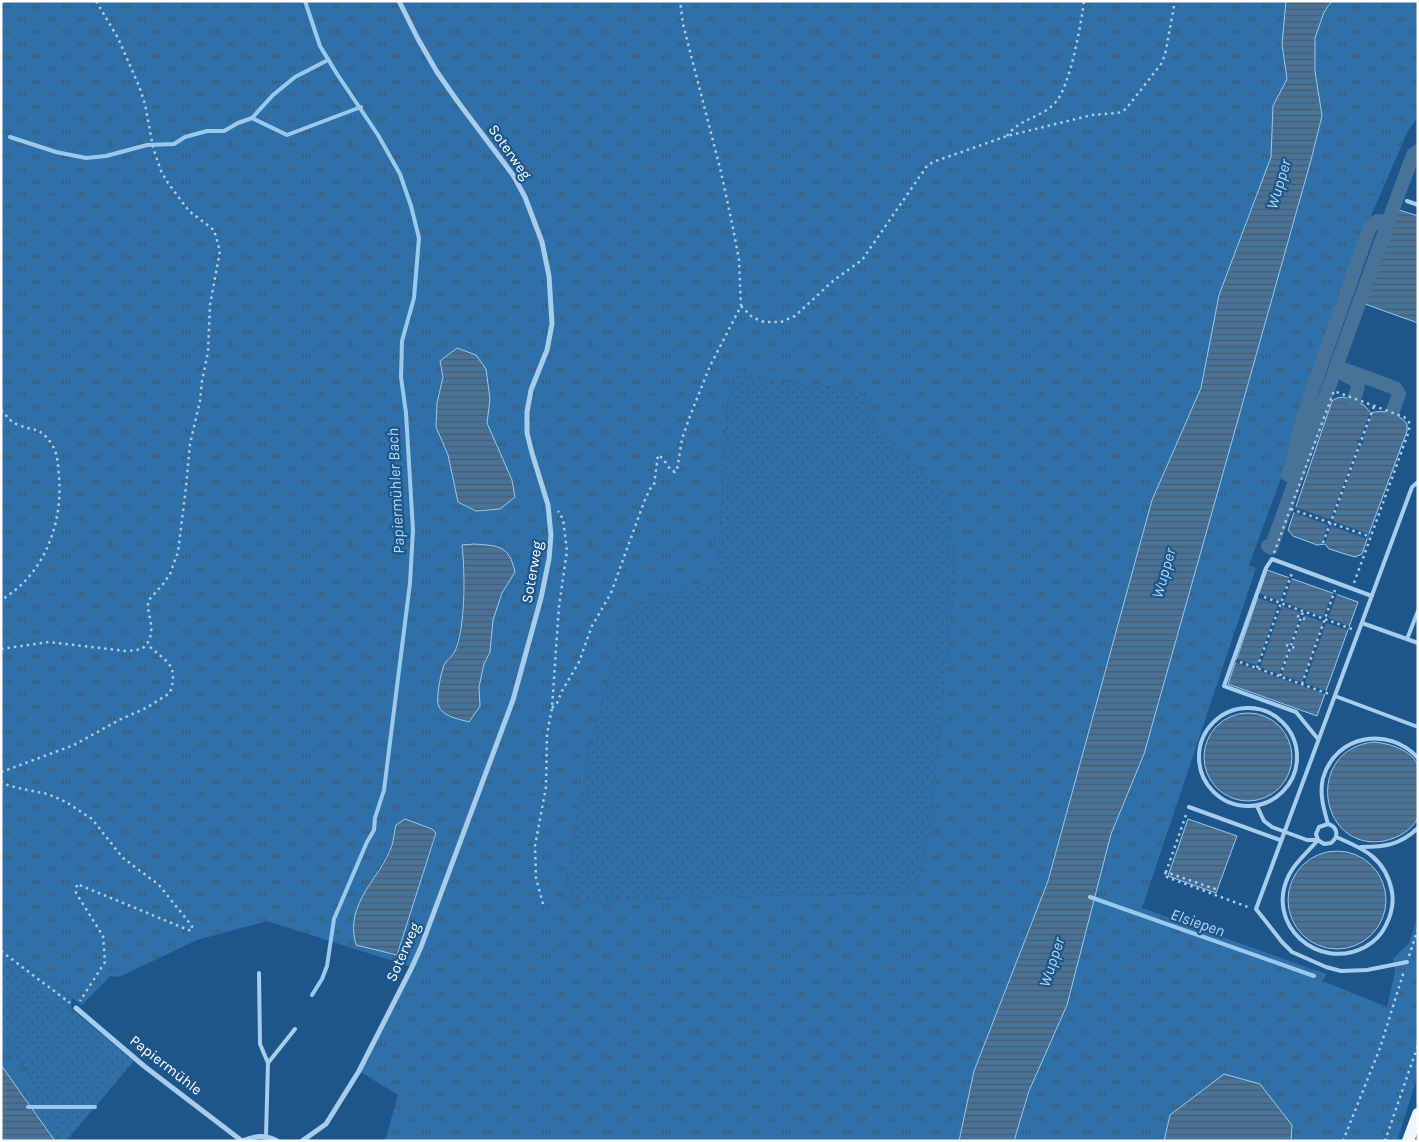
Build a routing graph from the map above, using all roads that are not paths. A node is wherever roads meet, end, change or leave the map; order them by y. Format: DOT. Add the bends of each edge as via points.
graph roads {
  1 [pos="399,1"];
  2 [pos="1407,201"];
  3 [pos="1418,205"];
  4 [pos="1418,482"];
  5 [pos="1372,596"];
  6 [pos="1418,611"];
  7 [pos="1362,623"];
  8 [pos="1408,639"];
  9 [pos="1418,642"];
  10 [pos="1335,696"];
  11 [pos="1418,727"];
  12 [pos="1318,739"];
  13 [pos="1418,758"];
  14 [pos="1256,806"];
  15 [pos="1189,807"];
  16 [pos="1328,824"];
  17 [pos="1418,828"];
  18 [pos="1283,832"];
  19 [pos="1336,837"];
  20 [pos="1280,840"];
  21 [pos="1318,840"];
  22 [pos="1361,848"];
  23 [pos="1407,962"];
  24 [pos="259,973"];
  25 [pos="76,1008"];
  26 [pos="295,1029"];
  27 [pos="268,1062"];
  28 [pos="1418,1114"];
  29 [pos="266,1136"];
  30 [pos="242,1141"];
  31 [pos="278,1141"];
  32 [pos="302,1141"];
  33 [pos="1408,1141"];
  1 -- 32 [label="street, Soterweg" via="437,72 513,175 542,242 549,276 552,324 548,350 531,390 527,433 548,505 549,560 513,700 421,947 358,1071 326,1124"];
  2 -- 3 [label="lane"];
  4 -- 5 [label="lane" via="1412,487"];
  5 -- 7 [label="lane"];
  5 -- 12 [label="lane" via="1272,559 1266,568 1224,686 1296,712"];
  6 -- 8 [label="lane"];
  7 -- 8 [label="lane"];
  7 -- 10 [label="lane"];
  8 -- 9 [label="lane"];
  10 -- 11 [label="lane"];
  10 -- 12 [label="lane"];
  12 -- 18 [label="lane"];
  13 -- 16 [label="lane" via="1395,741 1378,738 1360,740 1343,749 1330,762 1322,779 1322,799"];
  14 -- 14 [label="lane" via="1272,801 1289,785 1297,763 1297,747 1291,732 1268,711 1235,709 1220,716 1208,728 1200,743 1198,760 1202,776 1224,801"];
  14 -- 18 [label="lane" via="1264,821"];
  15 -- 20 [label="lane"];
  16 -- 19 [label="lane" via="1336,830"];
  16 -- 21 [label="lane" via="1317,830"];
  17 -- 22 [label="lane" via="1404,840 1387,846"];
  18 -- 20 [label="lane"];
  18 -- 21 [label="lane"];
  19 -- 21 [label="lane" via="1328,844"];
  19 -- 22 [label="lane"];
  20 -- 23 [label="lane" via="1256,909 1292,952 1341,971 1368,970"];
  21 -- 22 [label="lane" via="1289,874 1283,892 1284,911 1291,929 1304,943 1321,952 1339,955 1356,952 1372,943 1391,915 1390,881 1382,866"];
  24 -- 27 [label="lane" via="260,1044"];
  25 -- 30 [label="street, Papiermühle" via="144,1066"];
  26 -- 27 [label="lane"];
  27 -- 29 [label="lane"];
  28 -- 33 [label="main road"];
  29 -- 30 [label="street, Papiermühle"];
  29 -- 31 [label="street"];
}
